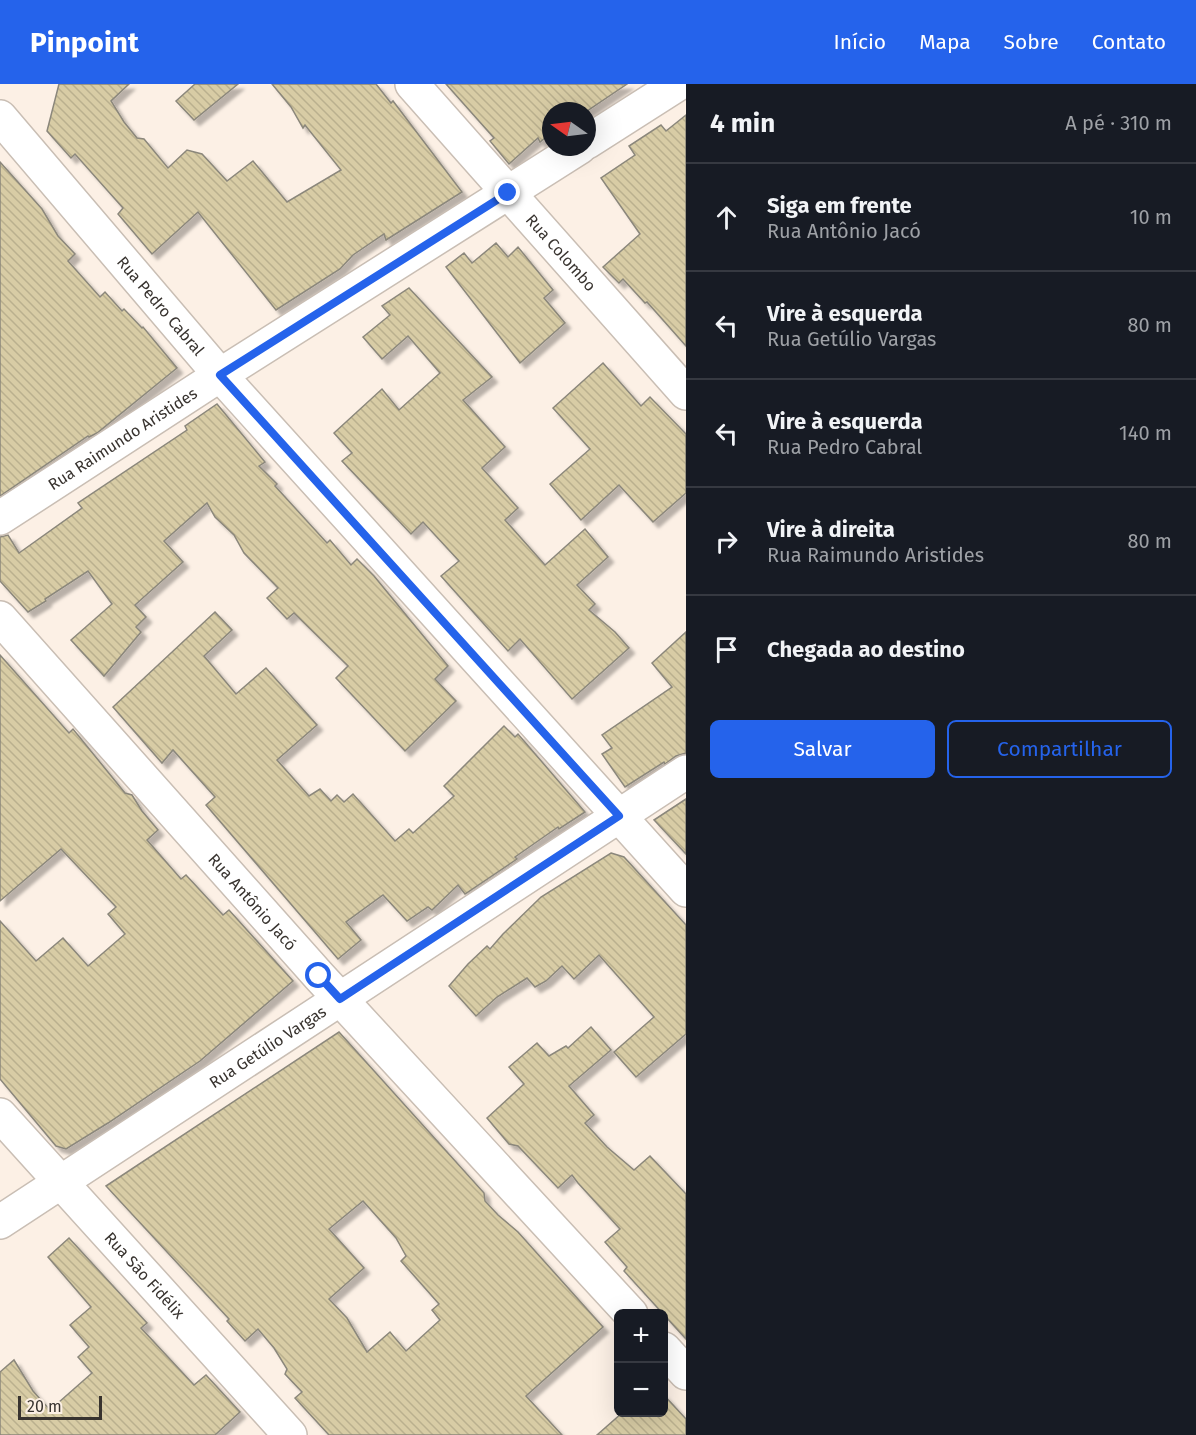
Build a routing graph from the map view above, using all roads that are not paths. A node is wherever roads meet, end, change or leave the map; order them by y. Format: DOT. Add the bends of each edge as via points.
graph roads {
  1 [pos="412,84"];
  2 [pos="678,84"];
  3 [pos="0,117"];
  4 [pos="596,136"];
  5 [pos="566,156"];
  6 [pos="508,193"];
  7 [pos="220,375"];
  8 [pos="686,393"];
  9 [pos="0,518"];
  10 [pos="0,618"];
  11 [pos="686,772"];
  12 [pos="619,816"];
  13 [pos="686,890"];
  14 [pos="340,999"];
  15 [pos="0,1115"];
  16 [pos="62,1183"];
  17 [pos="0,1222"];
  18 [pos="626,1309"];
  19 [pos="668,1354"];
  20 [pos="686,1373"];
  21 [pos="290,1435"];
  1 -- 6 [label="street, Rua Colombo"];
  2 -- 4 [label="street"];
  3 -- 7 [label="street, Rua Pedro Cabral"];
  5 -- 6 [label="street, Rua Raimundo Aristides"];
  6 -- 7 [label="street, Rua Raimundo Aristides"];
  6 -- 8 [label="street, Rua Colombo"];
  7 -- 9 [label="street, Rua Raimundo Aristides"];
  7 -- 12 [label="street, Rua Pedro Cabral"];
  10 -- 14 [label="street, Rua Antônio Jacó"];
  11 -- 12 [label="street, Rua Getúlio Vargas"];
  12 -- 13 [label="street, Rua Pedro Cabral"];
  12 -- 14 [label="street, Rua Getúlio Vargas"];
  14 -- 16 [label="street, Rua Getúlio Vargas"];
  14 -- 18 [label="street, Rua Antônio Jacó"];
  15 -- 16 [label="street, Rua São Fidélix"];
  16 -- 17 [label="street, Rua Getúlio Vargas"];
  16 -- 21 [label="street, Rua São Fidélix"];
  19 -- 20 [label="street"];
}
